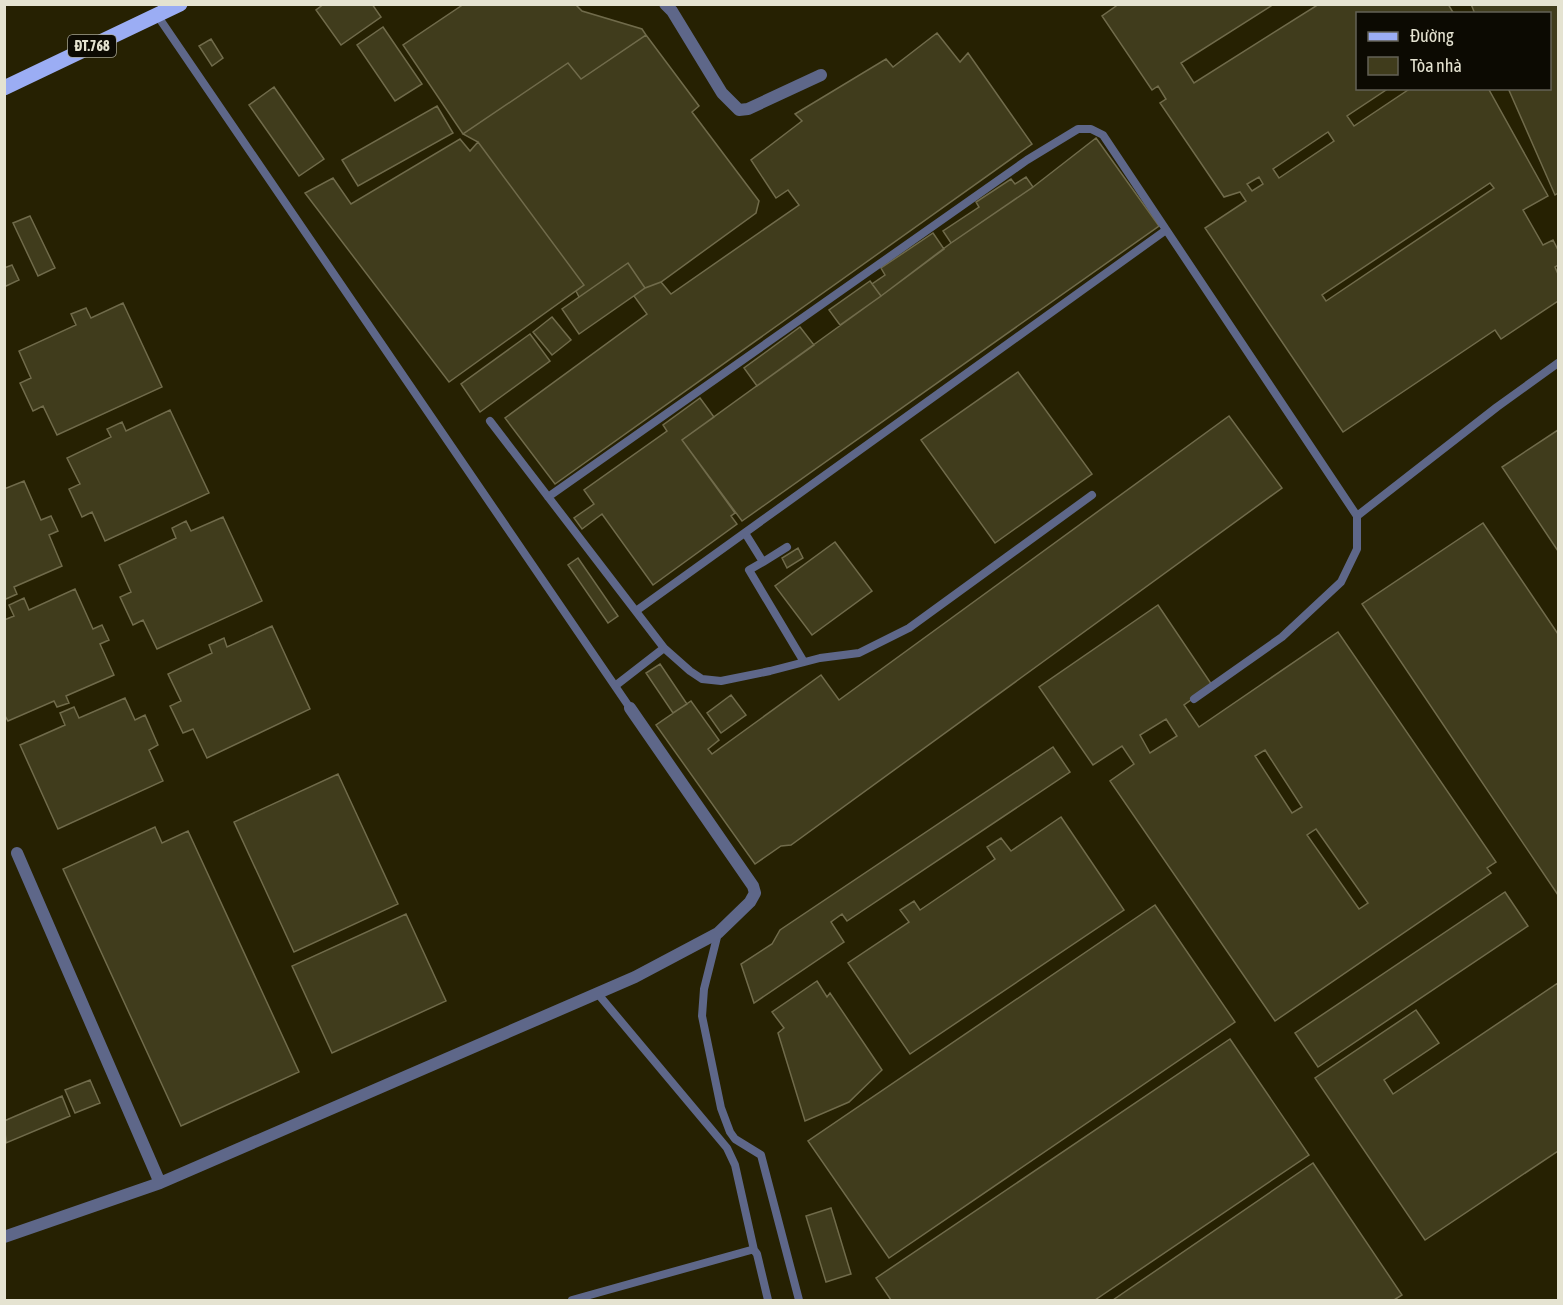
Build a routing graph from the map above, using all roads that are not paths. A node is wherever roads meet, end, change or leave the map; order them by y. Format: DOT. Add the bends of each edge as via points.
graph roads {
  1 [pos="180,4"];
  2 [pos="665,4"];
  3 [pos="157,15"];
  4 [pos="821,75"];
  5 [pos="4,88"];
  6 [pos="1166,230"];
  7 [pos="1558,363"];
  8 [pos="490,421"];
  9 [pos="1092,495"];
  10 [pos="548,497"];
  11 [pos="1358,516"];
  12 [pos="745,533"];
  13 [pos="787,547"];
  14 [pos="763,561"];
  15 [pos="636,611"];
  16 [pos="664,648"];
  17 [pos="804,662"];
  18 [pos="615,686"];
  19 [pos="1194,699"];
  20 [pos="630,708"];
  21 [pos="17,853"];
  22 [pos="718,933"];
  23 [pos="598,994"];
  24 [pos="160,1183"];
  25 [pos="4,1237"];
  26 [pos="754,1250"];
  27 [pos="572,1300"];
  28 [pos="768,1300"];
  29 [pos="799,1300"];
  1 -- 3 [label="main road, ĐT.768"];
  2 -- 4 [label="street" via="722,93 740,110"];
  3 -- 5 [label="main road, ĐT.768"];
  3 -- 18 [label="lane"];
  6 -- 10 [label="lane" via="1103,135 1091,129 1078,129 1027,160"];
  6 -- 11 [label="lane"];
  6 -- 12 [label="lane"];
  7 -- 11 [label="lane"];
  8 -- 10 [label="lane"];
  9 -- 17 [label="lane" via="909,628 859,653"];
  10 -- 15 [label="lane"];
  11 -- 19 [label="lane" via="1357,549 1341,582 1282,637"];
  12 -- 14 [label="lane"];
  12 -- 15 [label="lane"];
  13 -- 14 [label="lane"];
  14 -- 17 [label="lane" via="749,570"];
  15 -- 16 [label="lane"];
  16 -- 17 [label="lane" via="702,679 721,681"];
  16 -- 18 [label="lane"];
  18 -- 20 [label="lane"];
  20 -- 22 [label="street" via="753,885 755,893 750,902"];
  21 -- 24 [label="street"];
  22 -- 23 [label="street"];
  22 -- 29 [label="lane" via="704,988 702,1016 721,1108 735,1138 761,1155"];
  23 -- 24 [label="street"];
  23 -- 26 [label="lane" via="732,1156"];
  24 -- 25 [label="street"];
  26 -- 27 [label="lane"];
  26 -- 28 [label="lane"];
}
